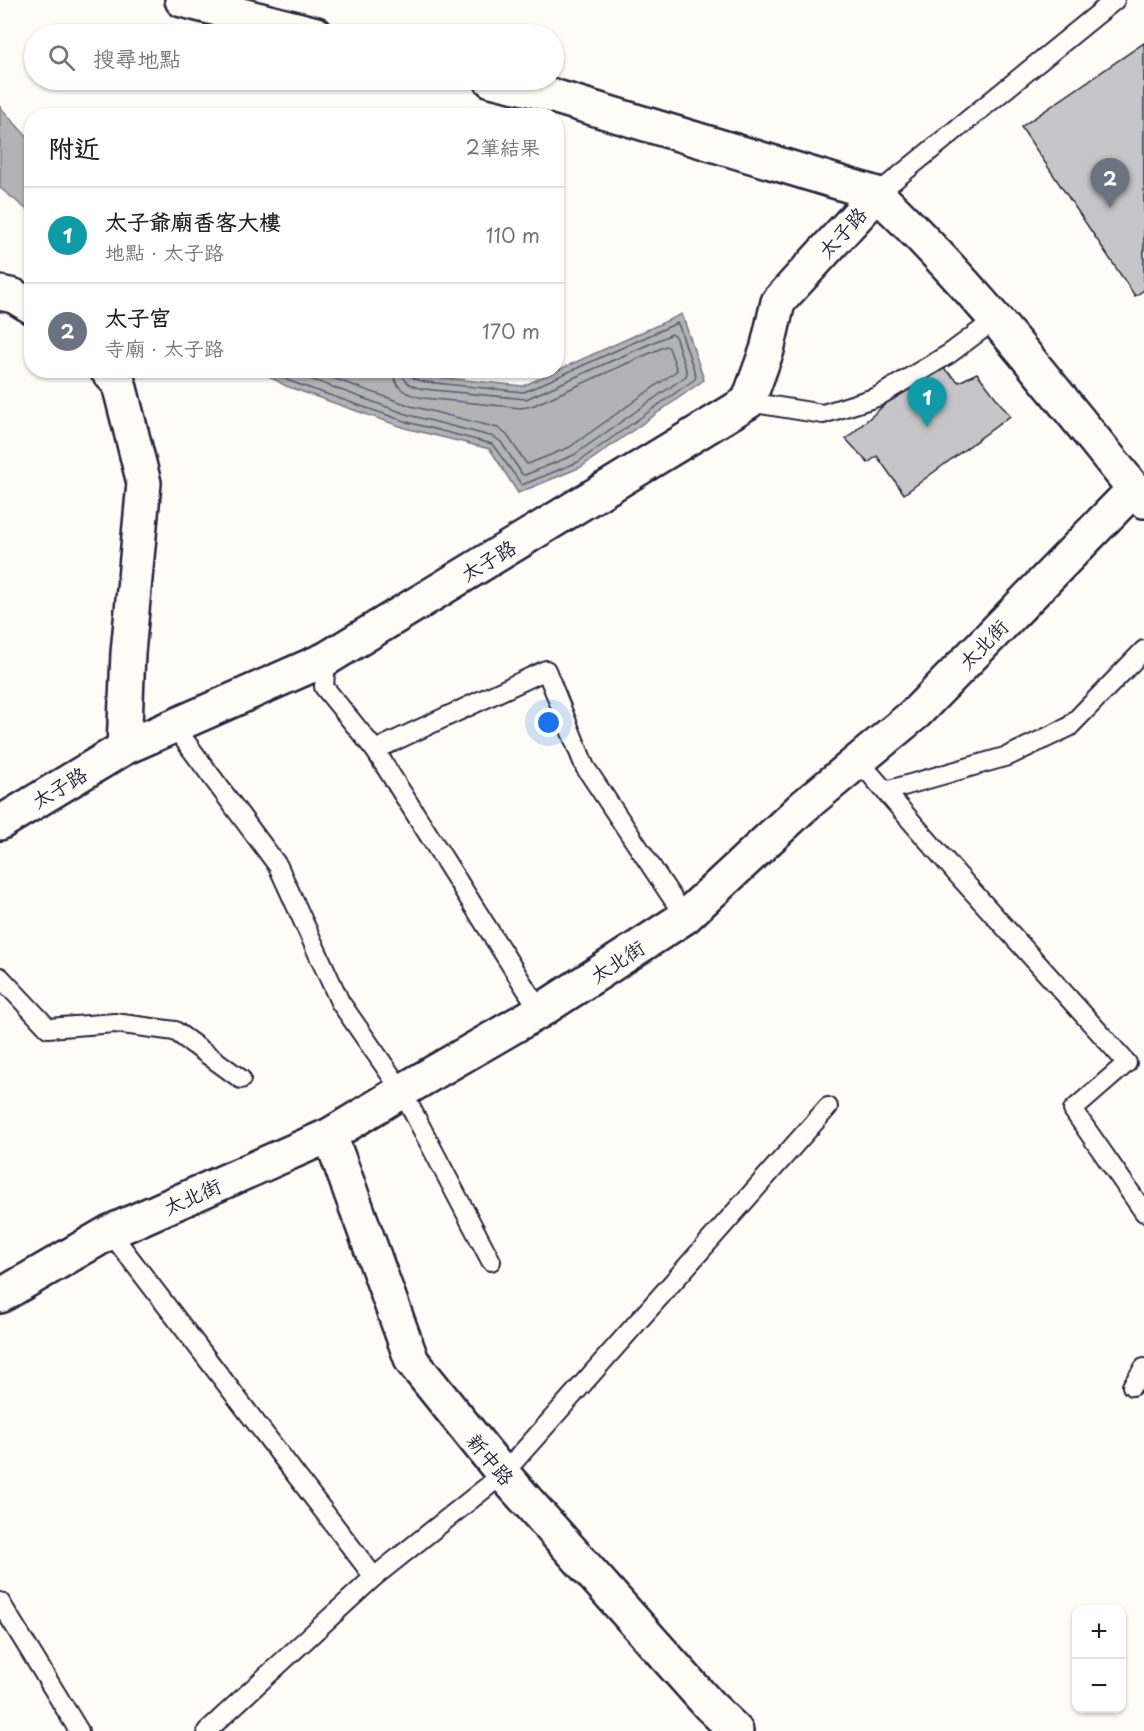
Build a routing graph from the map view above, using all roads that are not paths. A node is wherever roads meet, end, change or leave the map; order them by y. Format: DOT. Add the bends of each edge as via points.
graph roads {
  1 [pos="182,0"];
  2 [pos="1115,0"];
  3 [pos="277,24"];
  4 [pos="533,90"];
  5 [pos="877,194"];
  6 [pos="0,293"];
  7 [pos="24,302"];
  8 [pos="996,319"];
  9 [pos="114,378"];
  10 [pos="748,402"];
  11 [pos="1139,495"];
  12 [pos="1144,650"];
  13 [pos="326,659"];
  14 [pos="174,726"];
  15 [pos="124,748"];
  16 [pos="375,750"];
  17 [pos="859,761"];
  18 [pos="886,791"];
  19 [pos="0,823"];
  20 [pos="685,917"];
  21 [pos="0,977"];
  22 [pos="540,1011"];
  23 [pos="241,1079"];
  24 [pos="402,1091"];
  25 [pos="828,1107"];
  26 [pos="330,1135"];
  27 [pos="1144,1212"];
  28 [pos="110,1232"];
  29 [pos="491,1261"];
  30 [pos="0,1296"];
  31 [pos="1144,1368"];
  32 [pos="1132,1386"];
  33 [pos="503,1474"];
  34 [pos="374,1577"];
  35 [pos="0,1602"];
  36 [pos="79,1731"];
  37 [pos="207,1731"];
  38 [pos="736,1731"];
  1 -- 3 [label="street"];
  2 -- 5 [label="lane"];
  4 -- 5 [label="street"];
  5 -- 8 [label="street"];
  5 -- 10 [label="street, 太子路" via="778,302 767,350"];
  6 -- 7 [label="street"];
  8 -- 10 [label="lane" via="950,354 877,397 823,414"];
  8 -- 11 [label="street"];
  9 -- 15 [label="street" via="119,384 144,483 128,653"];
  10 -- 13 [label="street, 太子路"];
  11 -- 17 [label="street, 太北街" via="916,713"];
  12 -- 18 [label="lane" via="1069,727 1008,756"];
  13 -- 14 [label="street, 太子路"];
  13 -- 16 [label="lane" via="324,687"];
  14 -- 15 [label="street, 太子路"];
  14 -- 24 [label="lane" via="278,866 340,1002"];
  15 -- 19 [label="street, 太子路"];
  16 -- 20 [label="lane" via="546,670 585,767"];
  16 -- 22 [label="lane"];
  17 -- 18 [label="lane"];
  17 -- 20 [label="street, 太北街" via="804,806"];
  18 -- 27 [label="lane" via="1127,1063 1073,1110"];
  20 -- 22 [label="street, 太北街"];
  21 -- 23 [label="lane" via="48,1028 115,1023 175,1031"];
  22 -- 24 [label="street, 太北街"];
  24 -- 26 [label="street, 太北街"];
  24 -- 29 [label="lane"];
  25 -- 33 [label="lane"];
  26 -- 28 [label="street, 太北街"];
  26 -- 33 [label="street, 新中路" via="412,1361"];
  28 -- 30 [label="street, 太北街"];
  28 -- 34 [label="lane"];
  31 -- 32 [label="lane"];
  33 -- 34 [label="lane"];
  33 -- 38 [label="street, 新中路"];
  34 -- 37 [label="lane"];
  35 -- 36 [label="lane"];
}
